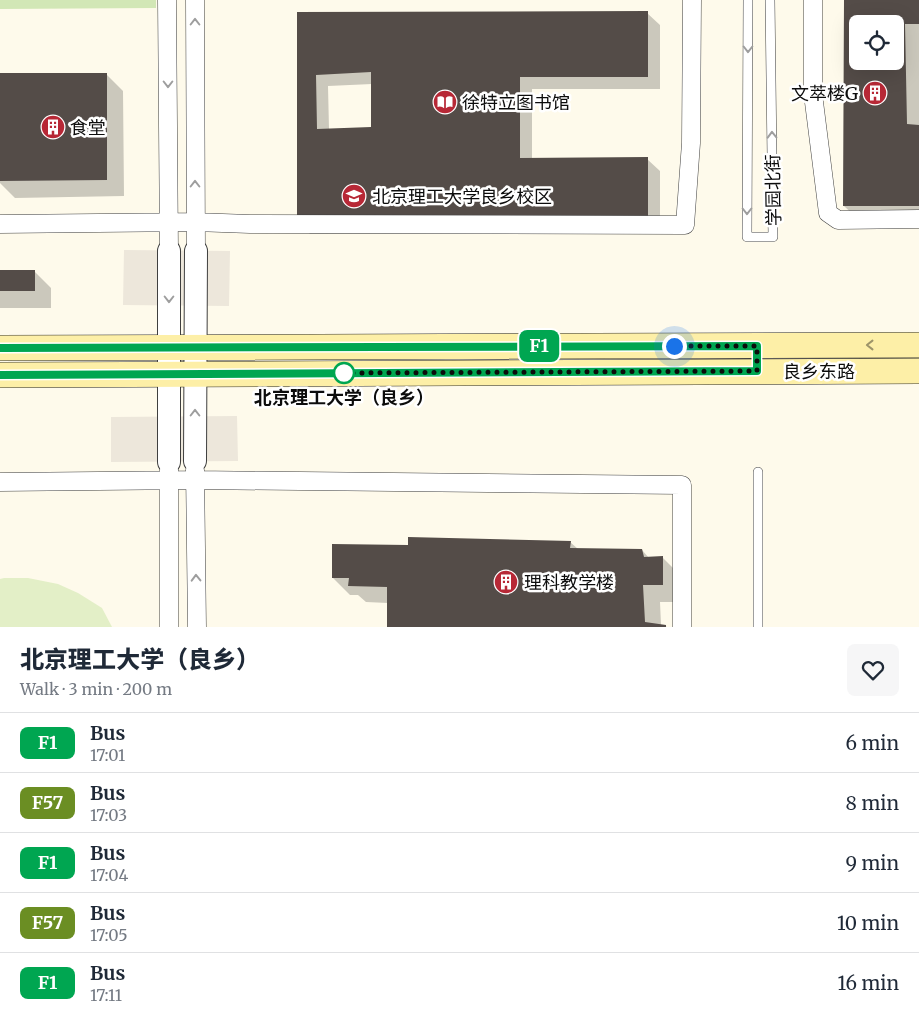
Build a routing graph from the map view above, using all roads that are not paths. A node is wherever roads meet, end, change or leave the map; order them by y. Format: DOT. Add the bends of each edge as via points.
graph roads {
  1 [pos="167,0"];
  2 [pos="195,0"];
  3 [pos="692,0"];
  4 [pos="748,0"];
  5 [pos="770,0"];
  6 [pos="813,0"];
  7 [pos="919,219"];
  8 [pos="169,222"];
  9 [pos="195,222"];
  10 [pos="0,224"];
  11 [pos="169,251"];
  12 [pos="196,251"];
  13 [pos="919,345"];
  14 [pos="757,346"];
  15 [pos="169,347"];
  16 [pos="195,347"];
  17 [pos="0,348"];
  18 [pos="757,371"];
  19 [pos="919,371"];
  20 [pos="169,374"];
  21 [pos="195,374"];
  22 [pos="0,375"];
  23 [pos="169,471"];
  24 [pos="195,471"];
  25 [pos="758,472"];
  26 [pos="0,482"];
  27 [pos="169,627"];
  28 [pos="197,627"];
  29 [pos="682,627"];
  30 [pos="758,627"];
  1 -- 8 [label="street, one-way"];
  9 -- 2 [label="street, one-way"];
  3 -- 9 [label="street" via="691,143 685,225"];
  4 -- 5 [label="lane, 学园北街, one-way" via="747,237 773,237"];
  6 -- 7 [label="street" via="813,94 828,212 838,220"];
  8 -- 9 [label="street"];
  8 -- 10 [label="street"];
  8 -- 11 [label="street"];
  9 -- 12 [label="street"];
  11 -- 15 [label="street, one-way"];
  12 -- 16 [label="street"];
  13 -- 14 [label="main road, 良乡东路, one-way"];
  14 -- 16 [label="main road, 良乡东路"];
  14 -- 18 [label="main road"];
  15 -- 16 [label="main road, 良乡东路"];
  15 -- 17 [label="main road, 良乡东路"];
  15 -- 20 [label="street"];
  16 -- 21 [label="street"];
  18 -- 19 [label="main road, 良乡东路"];
  18 -- 21 [label="main road, 良乡东路"];
  20 -- 21 [label="main road, 良乡东路"];
  20 -- 22 [label="main road, 良乡东路"];
  20 -- 23 [label="street"];
  24 -- 21 [label="street, one-way"];
  23 -- 24 [label="street"];
  23 -- 26 [label="street"];
  23 -- 27 [label="street"];
  28 -- 24 [label="street, one-way"];
  24 -- 29 [label="street" via="682,485"];
  25 -- 30 [label="lane"];
}
